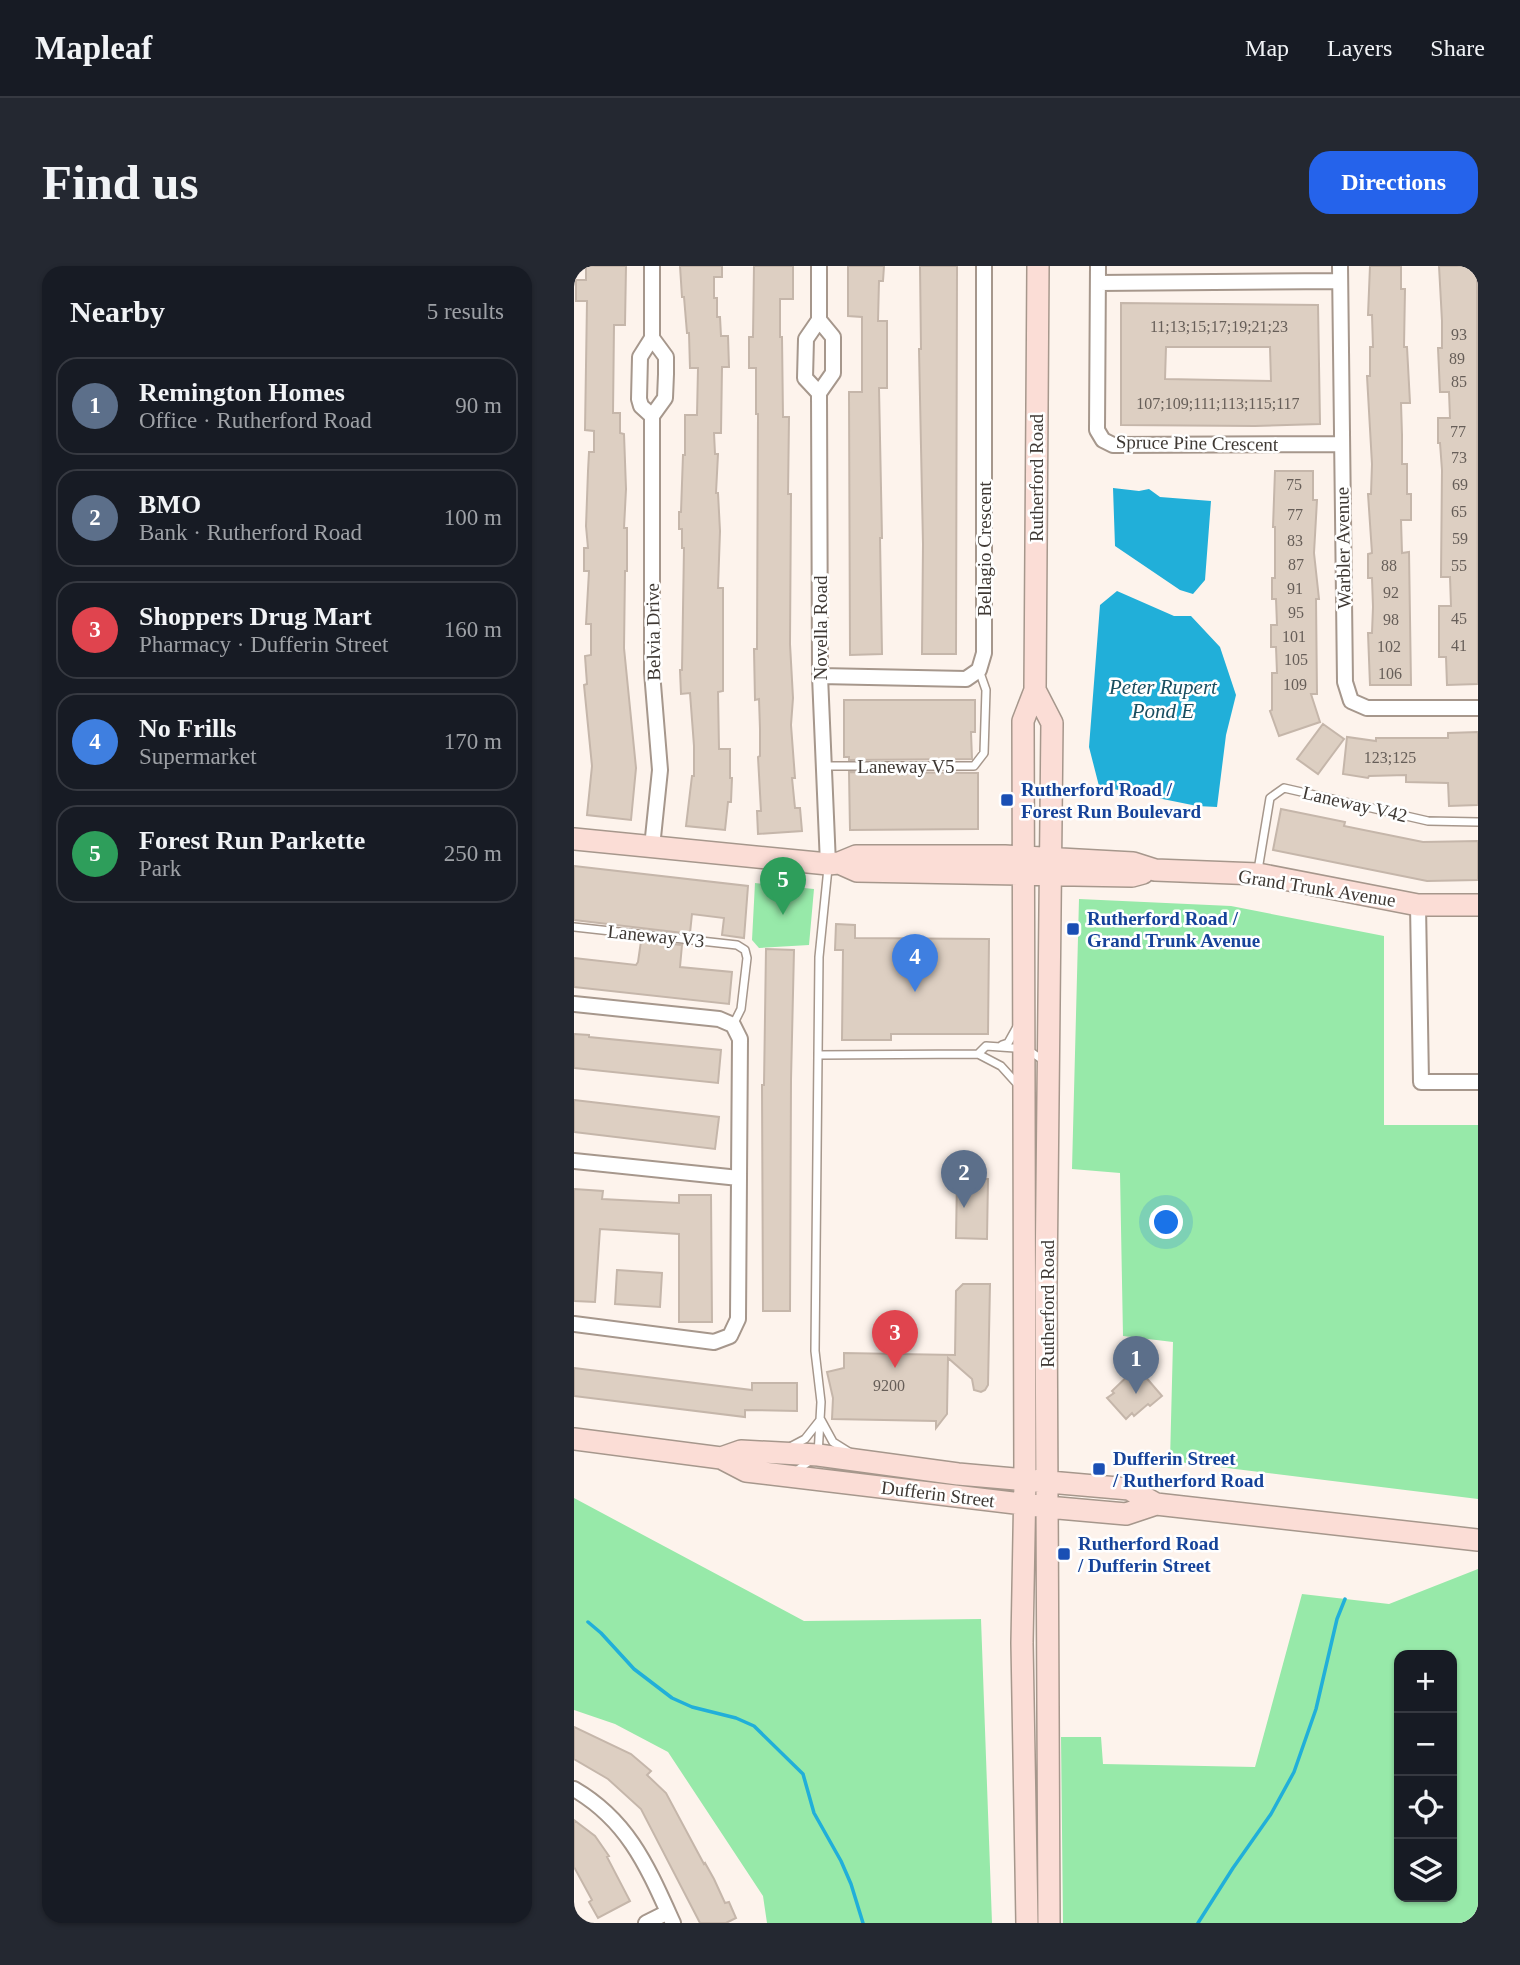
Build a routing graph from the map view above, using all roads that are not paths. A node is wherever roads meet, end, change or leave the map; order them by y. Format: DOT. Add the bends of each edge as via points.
graph roads {
  1 [pos="652,266"];
  2 [pos="819,266"];
  3 [pos="985,266"];
  4 [pos="1038,266"];
  5 [pos="1098,266"];
  6 [pos="1340,266"];
  7 [pos="1340,281"];
  8 [pos="1098,283"];
  9 [pos="819,320"];
  10 [pos="652,338"];
  11 [pos="819,393"];
  12 [pos="652,416"];
  13 [pos="1341,444"];
  14 [pos="979,670"];
  15 [pos="820,676"];
  16 [pos="1035,690"];
  17 [pos="1478,709"];
  18 [pos="822,766"];
  19 [pos="1478,822"];
  20 [pos="574,839"];
  21 [pos="652,847"];
  22 [pos="834,864"];
  23 [pos="1023,866"];
  24 [pos="1050,867"];
  25 [pos="1258,874"];
  26 [pos="1418,905"];
  27 [pos="1478,905"];
  28 [pos="574,927"];
  29 [pos="574,1003"];
  30 [pos="1023,1016"];
  31 [pos="733,1025"];
  32 [pos="998,1047"];
  33 [pos="1023,1048"];
  34 [pos="978,1054"];
  35 [pos="818,1055"];
  36 [pos="1048,1064"];
  37 [pos="1478,1082"];
  38 [pos="1023,1097"];
  39 [pos="574,1161"];
  40 [pos="738,1178"];
  41 [pos="574,1324"];
  42 [pos="821,1419"];
  43 [pos="574,1439"];
  44 [pos="778,1453"];
  45 [pos="818,1455"];
  46 [pos="721,1458"];
  47 [pos="863,1461"];
  48 [pos="789,1476"];
  49 [pos="1025,1481"];
  50 [pos="1048,1482"];
  51 [pos="1024,1504"];
  52 [pos="1156,1504"];
  53 [pos="1047,1507"];
  54 [pos="1478,1541"];
  55 [pos="574,1789"];
  56 [pos="670,1918"];
  57 [pos="646,1923"];
  58 [pos="1027,1923"];
  59 [pos="1049,1923"];
  1 -- 10 [label="street, Belvia Drive"];
  2 -- 9 [label="street, Novella Road"];
  3 -- 14 [label="street, Bellagio Crescent" via="984,653"];
  4 -- 16 [label="main road, Rutherford Road"];
  5 -- 8 [label="street, Spruce Pine Crescent"];
  6 -- 7 [label="street, Warbler Avenue"];
  7 -- 8 [label="street"];
  7 -- 13 [label="street, Warbler Avenue"];
  8 -- 13 [label="street, Spruce Pine Crescent" via="1097,430 1103,440 1113,445"];
  9 -- 11 [label="street, Novella Road" via="833,337 833,373"];
  9 -- 11 [label="street, Novella Road" via="806,339 804,378"];
  10 -- 12 [label="street, Belvia Drive" via="640,357 639,399"];
  10 -- 12 [label="street, Belvia Drive" via="666,357 666,375 665,398"];
  11 -- 15 [label="street, Novella Road"];
  12 -- 21 [label="street, Belvia Drive" via="652,672 660,770"];
  13 -- 17 [label="street, Warbler Avenue" via="1345,682 1351,701 1367,708"];
  14 -- 15 [label="street" via="966,679"];
  14 -- 18 [label="lane, Laneway V5" via="986,690 984,753 974,765"];
  15 -- 18 [label="street, Novella Road"];
  16 -- 23 [label="main road, Rutherford Road" via="1023,721"];
  16 -- 24 [label="main road, Rutherford Road" via="1052,723"];
  18 -- 22 [label="street, Novella Road"];
  19 -- 25 [label="lane, Laneway V42" via="1428,821 1284,788 1269,798"];
  20 -- 21 [label="main road, Grand Trunk Avenue"];
  21 -- 22 [label="main road, Grand Trunk Avenue"];
  22 -- 23 [label="main road, Grand Trunk Avenue" via="856,856"];
  22 -- 35 [label="lane" via="819,957"];
  23 -- 24 [label="main road, Grand Trunk Avenue"];
  23 -- 30 [label="main road, Rutherford Road"];
  24 -- 25 [label="main road, Grand Trunk Avenue" via="1133,863 1155,870"];
  24 -- 36 [label="main road, Rutherford Road"];
  25 -- 26 [label="main road, Grand Trunk Avenue"];
  26 -- 27 [label="main road, Grand Trunk Avenue"];
  26 -- 37 [label="street" via="1421,1082"];
  28 -- 31 [label="lane, Laneway V3" via="737,945 747,958 741,1009"];
  29 -- 31 [label="street" via="719,1019"];
  30 -- 32 [label="lane" via="1008,1043"];
  30 -- 33 [label="main road, Rutherford Road"];
  31 -- 40 [label="street" via="740,1039"];
  32 -- 33 [label="lane"];
  32 -- 34 [label="lane" via="986,1046"];
  33 -- 36 [label="lane"];
  33 -- 38 [label="main road, Rutherford Road"];
  34 -- 35 [label="lane"];
  34 -- 38 [label="lane" via="1001,1066"];
  35 -- 42 [label="lane" via="815,1351"];
  36 -- 50 [label="main road, Rutherford Road"];
  38 -- 49 [label="main road, Rutherford Road"];
  39 -- 40 [label="street"];
  40 -- 41 [label="street" via="738,1319 730,1336 714,1342"];
  42 -- 44 [label="lane" via="806,1439"];
  42 -- 45 [label="lane"];
  42 -- 47 [label="lane" via="833,1442"];
  43 -- 46 [label="main road, Dufferin Street"];
  44 -- 45 [label="main road, Dufferin Street"];
  44 -- 46 [label="main road, Dufferin Street" via="741,1451"];
  45 -- 47 [label="main road, Dufferin Street"];
  45 -- 48 [label="lane"];
  46 -- 48 [label="main road, Dufferin Street" via="746,1471"];
  47 -- 49 [label="main road, Dufferin Street"];
  48 -- 51 [label="main road, Dufferin Street"];
  49 -- 50 [label="main road, Dufferin Street"];
  49 -- 51 [label="main road, Rutherford Road"];
  50 -- 52 [label="main road, Dufferin Street" via="1129,1489"];
  50 -- 53 [label="main road, Rutherford Road"];
  51 -- 53 [label="main road, Dufferin Street"];
  51 -- 58 [label="main road, Rutherford Road"];
  52 -- 53 [label="main road, Dufferin Street" via="1126,1514"];
  52 -- 54 [label="main road, Dufferin Street"];
  53 -- 59 [label="main road, Rutherford Road"];
  55 -- 56 [label="street" via="602,1808 627,1835"];
  56 -- 57 [label="street"];
}
